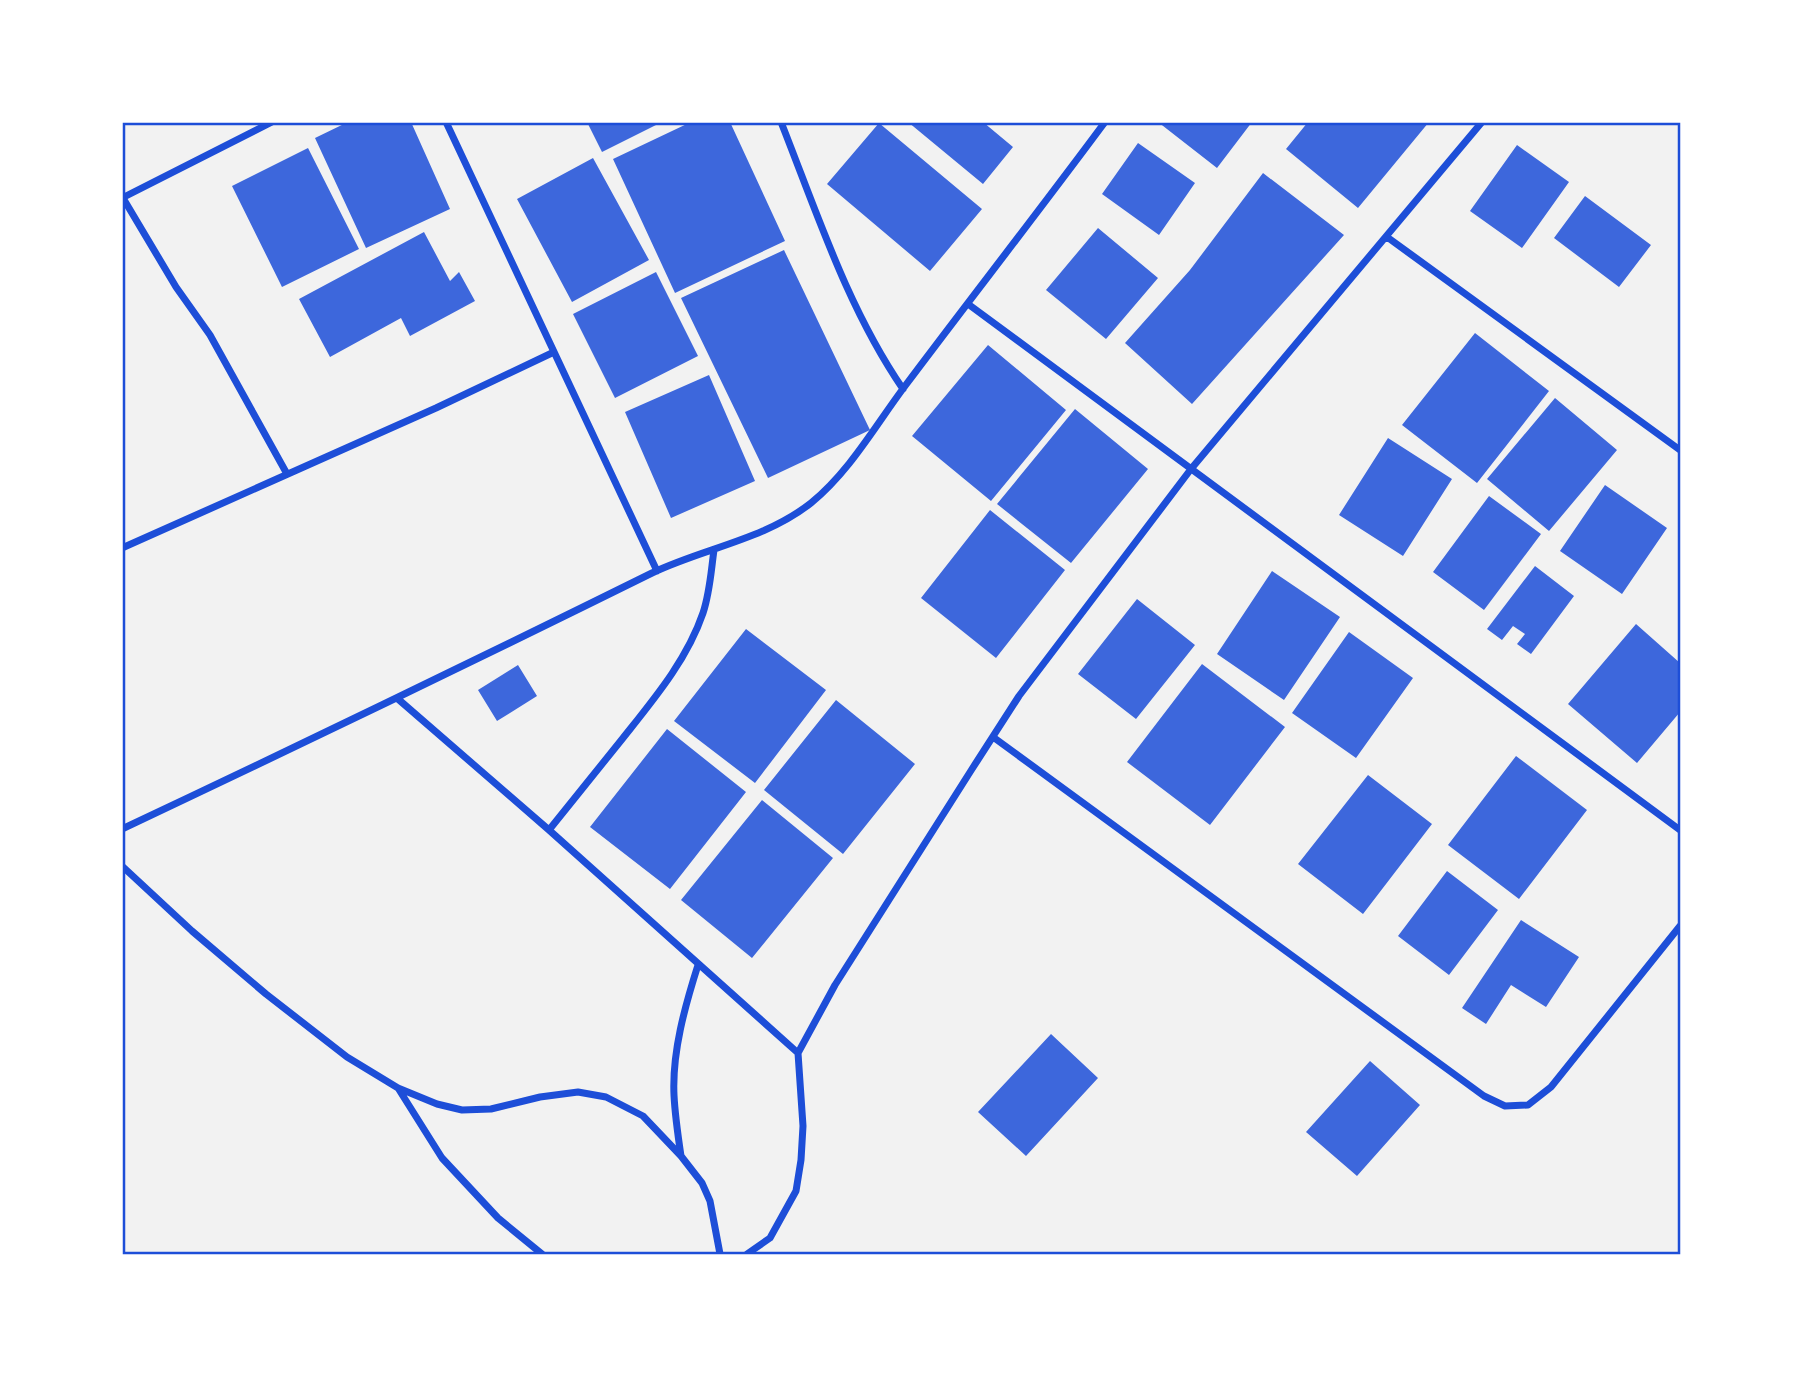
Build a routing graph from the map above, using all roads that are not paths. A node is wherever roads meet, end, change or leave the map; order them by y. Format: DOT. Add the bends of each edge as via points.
graph roads {
  1 [pos="272,122"];
  2 [pos="446,122"];
  3 [pos="781,122"];
  4 [pos="1105,122"];
  5 [pos="1482,122"];
  6 [pos="123,198"];
  7 [pos="1387,237"];
  8 [pos="968,304"];
  9 [pos="554,352"];
  10 [pos="903,389"];
  11 [pos="1681,450"];
  12 [pos="1191,469"];
  13 [pos="287,474"];
  14 [pos="122,548"];
  15 [pos="714,550"];
  16 [pos="657,571"];
  17 [pos="398,699"];
  18 [pos="993,737"];
  19 [pos="122,829"];
  20 [pos="549,830"];
  21 [pos="1681,830"];
  22 [pos="122,866"];
  23 [pos="1681,926"];
  24 [pos="698,965"];
  25 [pos="798,1053"];
  26 [pos="398,1087"];
  27 [pos="681,1156"];
  28 [pos="542,1255"];
  29 [pos="720,1255"];
  30 [pos="747,1255"];
  1 -- 6 [label="street"];
  2 -- 9 [label="street"];
  3 -- 10 [label="street" via="865,325"];
  4 -- 8 [label="street"];
  5 -- 7 [label="street"];
  6 -- 13 [label="street" via="210,335"];
  7 -- 11 [label="street"];
  7 -- 12 [label="street"];
  8 -- 10 [label="street"];
  8 -- 12 [label="street"];
  9 -- 13 [label="street"];
  9 -- 16 [label="street"];
  10 -- 15 [label="street" via="852,461 809,504 786,520"];
  12 -- 18 [label="street"];
  12 -- 21 [label="street"];
  13 -- 14 [label="street"];
  15 -- 16 [label="street"];
  15 -- 20 [label="street" via="705,603 685,652"];
  16 -- 17 [label="street"];
  17 -- 19 [label="street"];
  17 -- 20 [label="street"];
  18 -- 23 [label="street" via="1473,1088 1504,1106 1528,1105 1551,1087"];
  18 -- 25 [label="street" via="835,985"];
  20 -- 24 [label="street"];
  22 -- 26 [label="street" via="266,994 347,1057"];
  24 -- 25 [label="street"];
  24 -- 27 [label="street" via="675,1073"];
  25 -- 30 [label="street" via="803,1126 796,1191 770,1238"];
  26 -- 27 [label="street" via="462,1110 578,1092 606,1097 643,1116"];
  26 -- 28 [label="street" via="442,1158 498,1218"];
  27 -- 29 [label="street" via="710,1201"];
}
